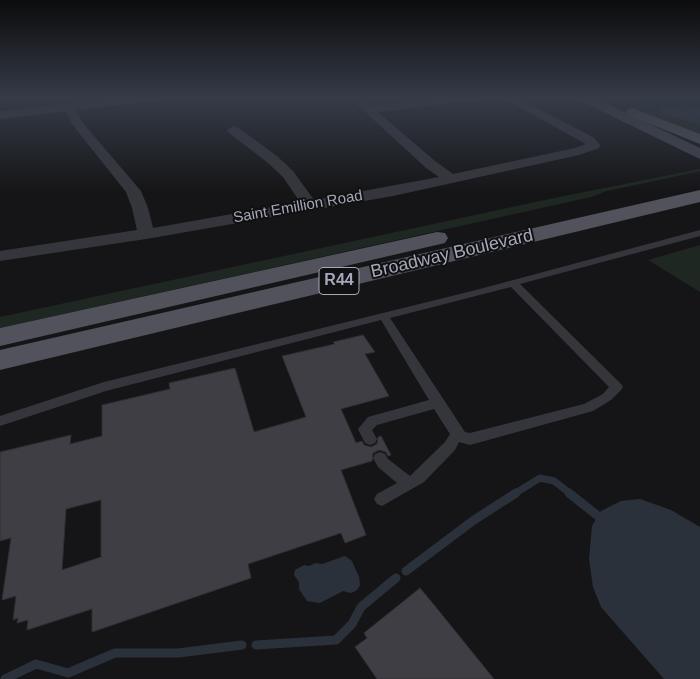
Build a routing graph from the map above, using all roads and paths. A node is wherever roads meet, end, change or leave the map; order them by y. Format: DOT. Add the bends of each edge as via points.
graph roads {
  1 [pos="82,129"];
  2 [pos="389,129"];
  3 [pos="568,129"];
  4 [pos="648,129"];
  5 [pos="667,129"];
  6 [pos="674,129"];
  7 [pos="232,130"];
  8 [pos="700,139"];
  9 [pos="700,145"];
  10 [pos="700,154"];
  11 [pos="450,178"];
  12 [pos="700,180"];
  13 [pos="700,196"];
  14 [pos="310,206"];
  15 [pos="700,233"];
  16 [pos="146,234"];
  17 [pos="0,256"];
  18 [pos="513,283"];
  19 [pos="383,316"];
  20 [pos="0,337"];
  21 [pos="0,360"];
  22 [pos="437,403"];
  23 [pos="0,421"];
  24 [pos="456,434"];
  25 [pos="370,439"];
  26 [pos="380,458"];
  27 [pos="410,484"];
  28 [pos="382,499"];
  1 -- 16 [label="street" via="133,191"];
  2 -- 11 [label="street"];
  3 -- 11 [label="street, Saint Emillion Road" via="594,145 579,152"];
  4 -- 10 [label="main road"];
  5 -- 9 [label="main road"];
  6 -- 8 [label="main road"];
  7 -- 14 [label="street" via="288,174"];
  11 -- 14 [label="street, Saint Emillion Road"];
  12 -- 20 [label="main road, Broadway Boulevard / R44"];
  13 -- 21 [label="main road, Broadway Boulevard / R44"];
  14 -- 16 [label="street, Saint Emillion Road"];
  15 -- 18 [label="lane"];
  16 -- 17 [label="street, Saint Emillion Road"];
  18 -- 19 [label="lane"];
  18 -- 24 [label="lane" via="616,387 607,397 588,408 470,438"];
  19 -- 22 [label="lane"];
  19 -- 23 [label="lane" via="104,387"];
  22 -- 24 [label="lane"];
  22 -- 25 [label="lane" via="373,421 365,429"];
  24 -- 27 [label="lane" via="450,446 429,469"];
  26 -- 27 [label="lane"];
  27 -- 28 [label="lane"];
}
